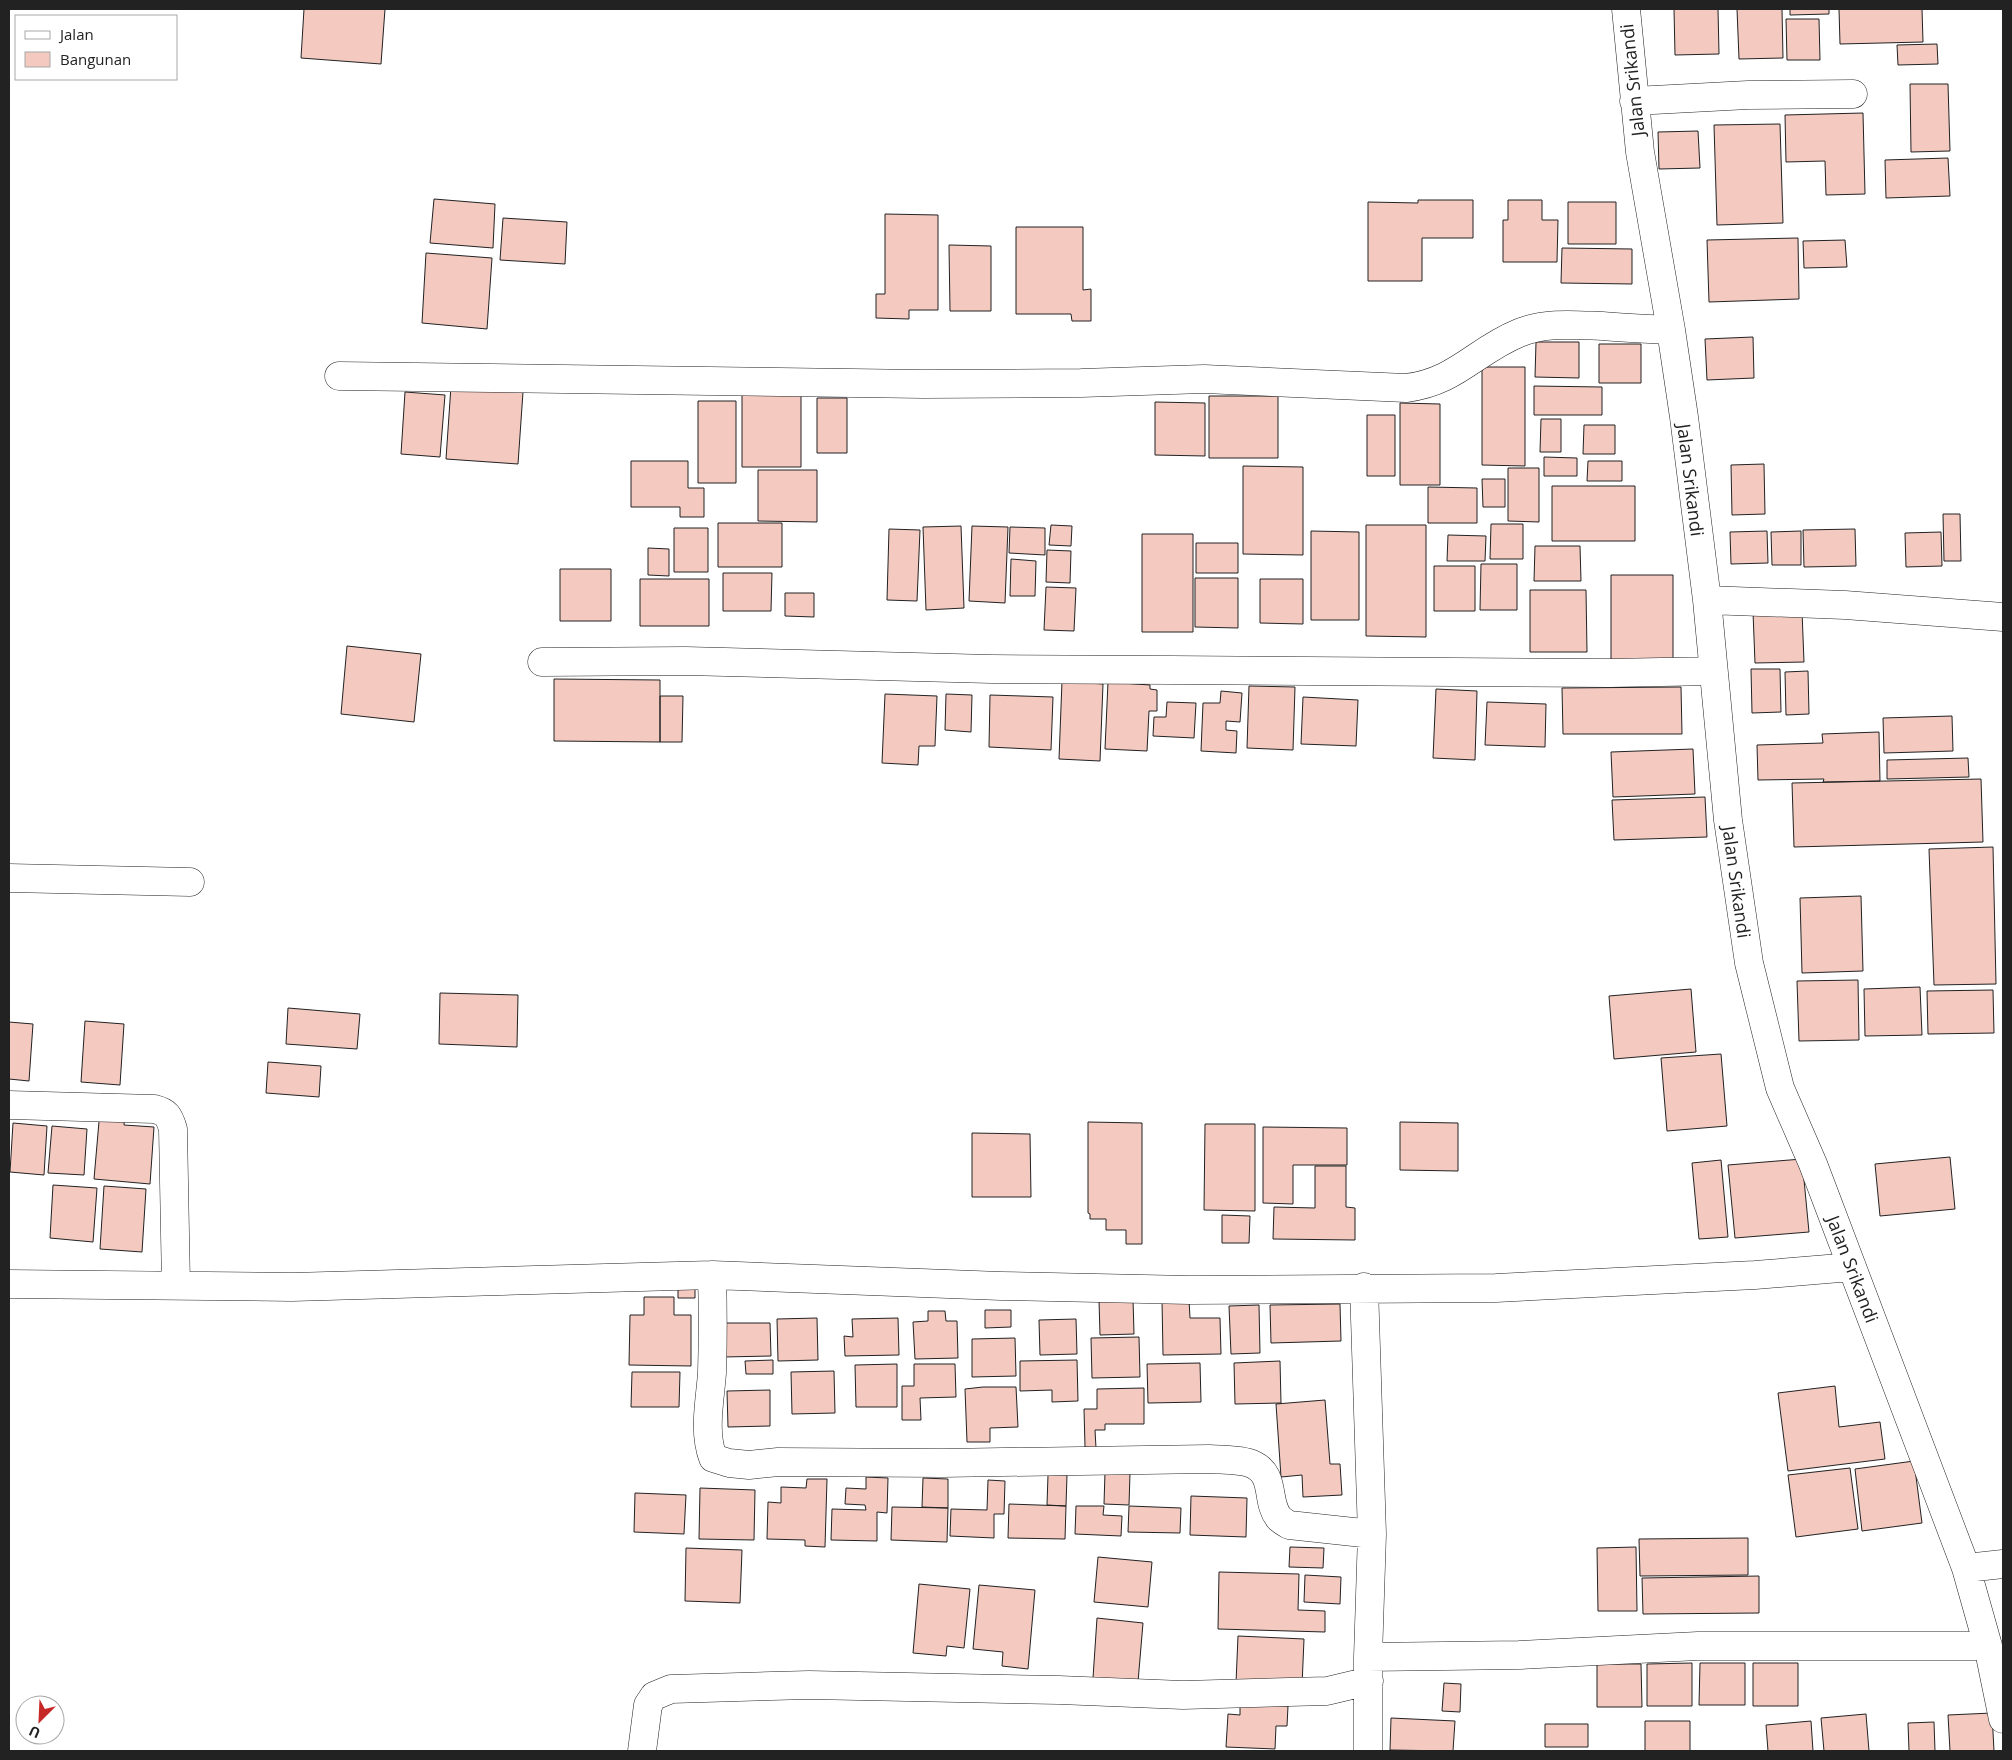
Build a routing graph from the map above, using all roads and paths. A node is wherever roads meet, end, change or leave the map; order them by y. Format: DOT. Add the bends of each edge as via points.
graph roads {
  1 [pos="1626,9"];
  2 [pos="1853,94"];
  3 [pos="1634,101"];
  4 [pos="1671,330"];
  5 [pos="338,376"];
  6 [pos="1707,600"];
  7 [pos="2003,617"];
  8 [pos="542,662"];
  9 [pos="1713,671"];
  10 [pos="9,878"];
  11 [pos="190,882"];
  12 [pos="9,1105"];
  13 [pos="1852,1267"];
  14 [pos="712,1276"];
  15 [pos="9,1284"];
  16 [pos="176,1285"];
  17 [pos="1364,1288"];
  18 [pos="1372,1534"];
  19 [pos="2003,1564"];
  20 [pos="1966,1568"];
  21 [pos="1988,1646"];
  22 [pos="1369,1669"];
  23 [pos="2003,1720"];
  24 [pos="642,1751"];
  25 [pos="1368,1751"];
  1 -- 3 [label="street, Jalan Srikandi"];
  2 -- 3 [label="street"];
  3 -- 4 [label="street, Jalan Srikandi"];
  4 -- 5 [label="street" via="1564,324 1539,327 1496,344 1444,378 1424,386 1406,388 1204,379 922,384"];
  4 -- 6 [label="street, Jalan Srikandi"];
  6 -- 7 [label="street" via="1845,605"];
  6 -- 9 [label="street, Jalan Srikandi"];
  8 -- 9 [label="street" via="991,669"];
  9 -- 13 [label="street, Jalan Srikandi" via="1728,820 1749,963 1780,1088"];
  10 -- 11 [label="street"];
  12 -- 16 [label="street" via="154,1109 169,1116 173,1129"];
  13 -- 17 [label="street" via="1506,1287"];
  13 -- 20 [label="street, Jalan Srikandi"];
  14 -- 16 [label="street" via="292,1288"];
  14 -- 17 [label="street" via="1190,1290"];
  14 -- 18 [label="street" via="713,1332 707,1426 713,1458 720,1462 749,1465 778,1462 1232,1461 1250,1463 1263,1470 1279,1518 1289,1525"];
  15 -- 16 [label="street"];
  17 -- 18 [label="street"];
  18 -- 22 [label="street"];
  19 -- 20 [label="street"];
  20 -- 21 [label="street, Jalan Srikandi"];
  21 -- 22 [label="street" via="1698,1646 1519,1655"];
  21 -- 23 [label="street, Jalan Srikandi"];
  22 -- 24 [label="street" via="1327,1691 1183,1695 809,1685 671,1689 654,1696 648,1705"];
  22 -- 25 [label="street"];
}
